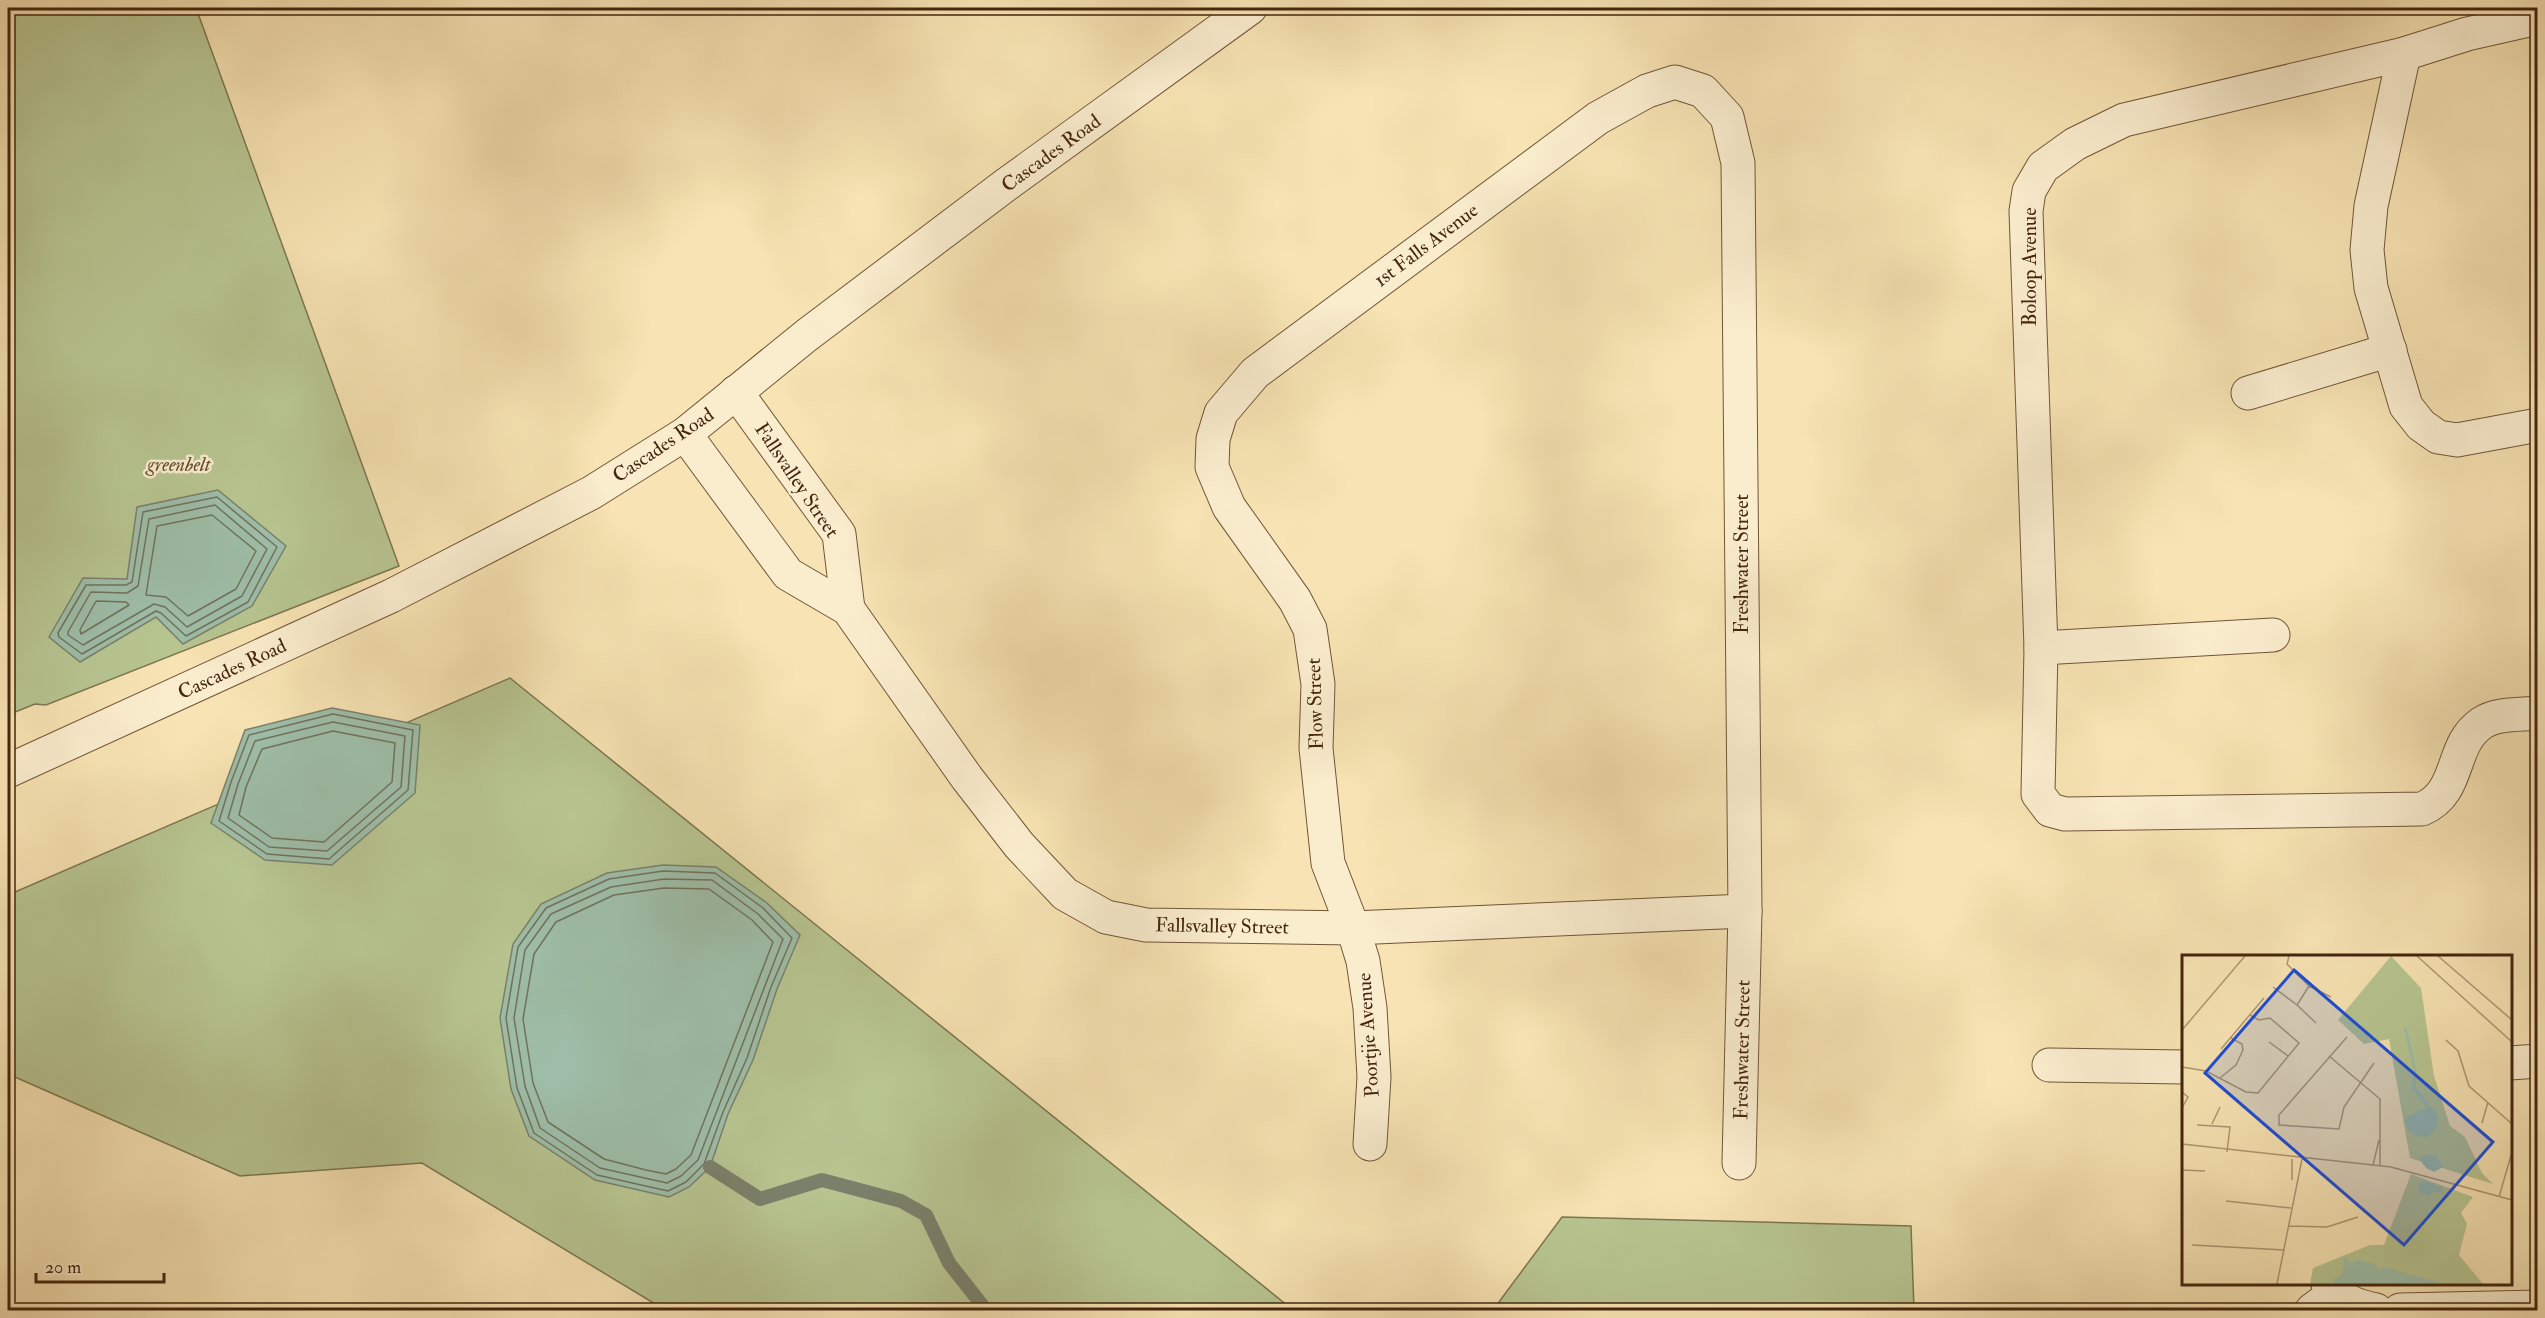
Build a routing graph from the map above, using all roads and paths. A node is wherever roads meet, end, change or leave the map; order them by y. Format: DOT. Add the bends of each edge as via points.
graph roads {
  1 [pos="1250,8"];
  2 [pos="2538,18"];
  3 [pos="2404,54"];
  4 [pos="1598,118"];
  5 [pos="2390,350"];
  6 [pos="1255,373"];
  7 [pos="736,392"];
  8 [pos="2248,393"];
  9 [pos="2538,425"];
  10 [pos="685,434"];
  11 [pos="848,609"];
  12 [pos="2273,635"];
  13 [pos="2041,648"];
  14 [pos="2538,713"];
  15 [pos="8,771"];
  16 [pos="1745,911"];
  17 [pos="1353,928"];
  18 [pos="2538,1061"];
  19 [pos="2512,1063"];
  20 [pos="2049,1065"];
  21 [pos="2182,1067"];
  22 [pos="1370,1144"];
  23 [pos="1739,1163"];
  24 [pos="2325,1296"];
  25 [pos="2538,1307"];
  26 [pos="2376,1311"];
  27 [pos="2400,1311"];
  1 -- 7 [label="street, Cascades Road" via="1007,184"];
  2 -- 3 [label="street, Boloop Avenue"];
  3 -- 5 [label="street" via="2371,206 2367,250 2372,288"];
  3 -- 13 [label="street, Boloop Avenue" via="2124,120 2075,144 2043,167 2029,191 2026,211"];
  4 -- 6 [label="street, 1st Falls Avenue"];
  4 -- 16 [label="street, Freshwater Street" via="1647,91 1675,82 1703,91 1726,117 1738,163"];
  5 -- 8 [label="street"];
  5 -- 9 [label="street" via="2406,406 2421,425 2438,437 2457,440"];
  6 -- 17 [label="street, Flow Street" via="1221,413 1213,439 1212,467 1229,507 1295,600 1310,629 1318,684 1316,748 1328,863"];
  7 -- 10 [label="street, Cascades Road"];
  7 -- 11 [label="street, Fallsvalley Street" via="839,534"];
  10 -- 11 [label="street, Fallsvalley Street" via="788,574"];
  10 -- 15 [label="street, Cascades Road" via="591,494 391,596"];
  11 -- 17 [label="street, Fallsvalley Street" via="967,778 1019,845 1065,894 1106,917 1146,925"];
  12 -- 13 [label="street"];
  13 -- 14 [label="street, Boloop Avenue" via="2038,794 2050,810 2065,814 2422,809 2443,795 2462,748 2483,722"];
  16 -- 17 [label="street, Fallsvalley Street"];
  16 -- 23 [label="street, Freshwater Street"];
  17 -- 22 [label="street, Poortjie Avenue" via="1370,1008 1374,1077"];
  18 -- 19 [label="street"];
  20 -- 21 [label="street"];
  24 -- 26 [label="street"];
  25 -- 27 [label="street"];
}
